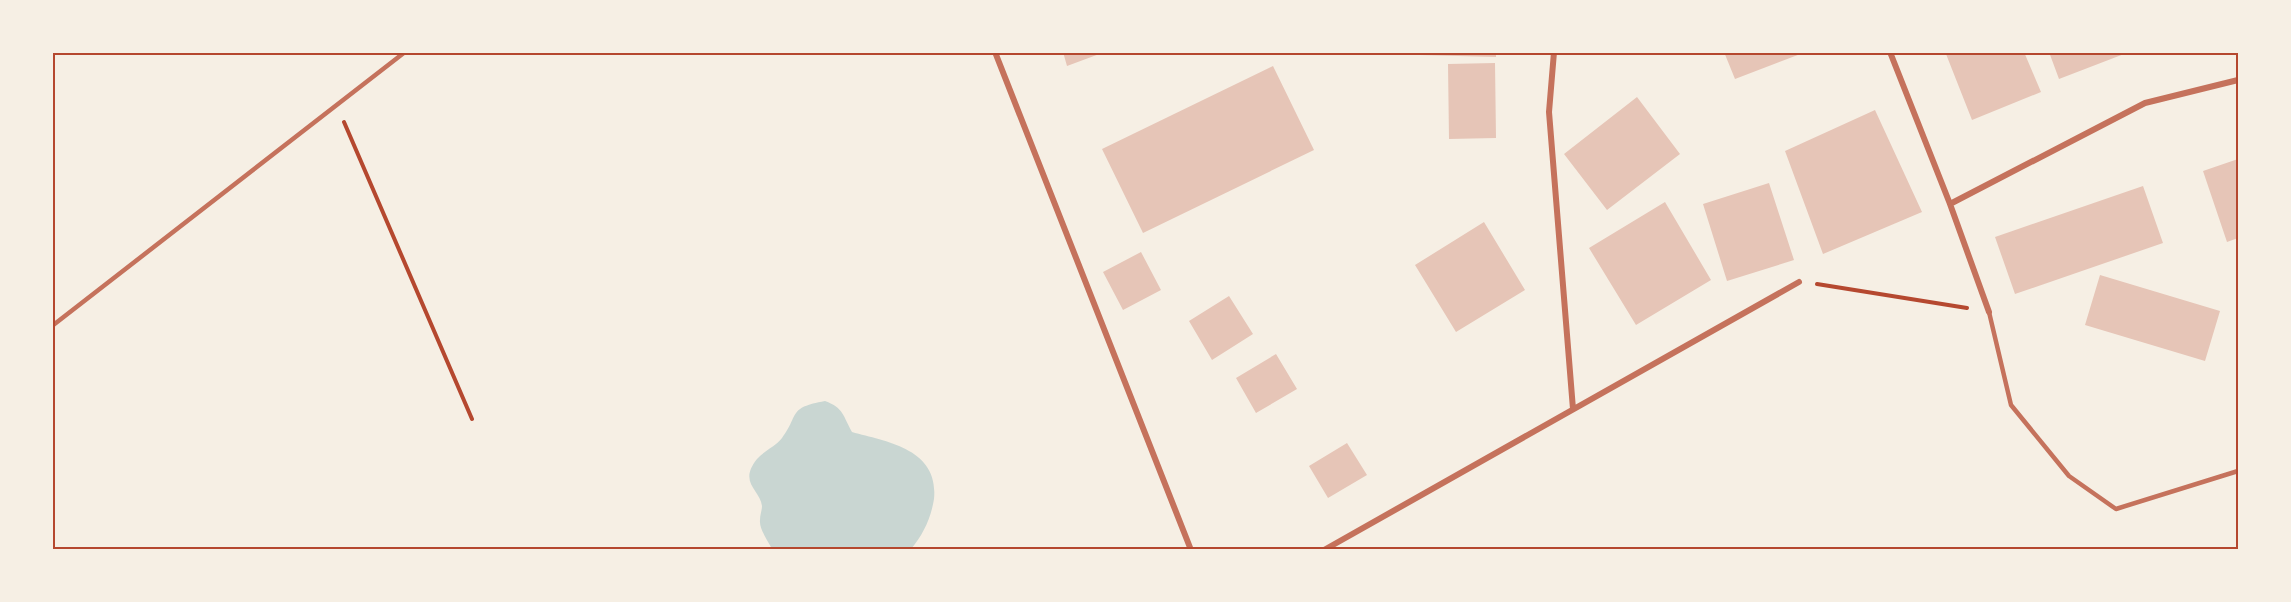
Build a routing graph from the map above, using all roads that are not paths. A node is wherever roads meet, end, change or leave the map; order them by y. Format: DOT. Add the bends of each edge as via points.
graph roads {
  1 [pos="405,52"];
  2 [pos="995,52"];
  3 [pos="1554,52"];
  4 [pos="1890,52"];
  5 [pos="2238,80"];
  6 [pos="1950,204"];
  7 [pos="1799,282"];
  8 [pos="1989,312"];
  9 [pos="52,326"];
  10 [pos="1573,409"];
  11 [pos="2238,471"];
  12 [pos="1191,549"];
  13 [pos="1324,549"];
  1 -- 9 [label="lane"];
  2 -- 12 [label="street"];
  3 -- 10 [label="street" via="1550,112"];
  4 -- 6 [label="street"];
  5 -- 6 [label="street" via="2145,103"];
  6 -- 8 [label="street"];
  7 -- 10 [label="street"];
  8 -- 11 [label="lane" via="2011,405 2069,476 2116,509"];
  10 -- 13 [label="street"];
}
